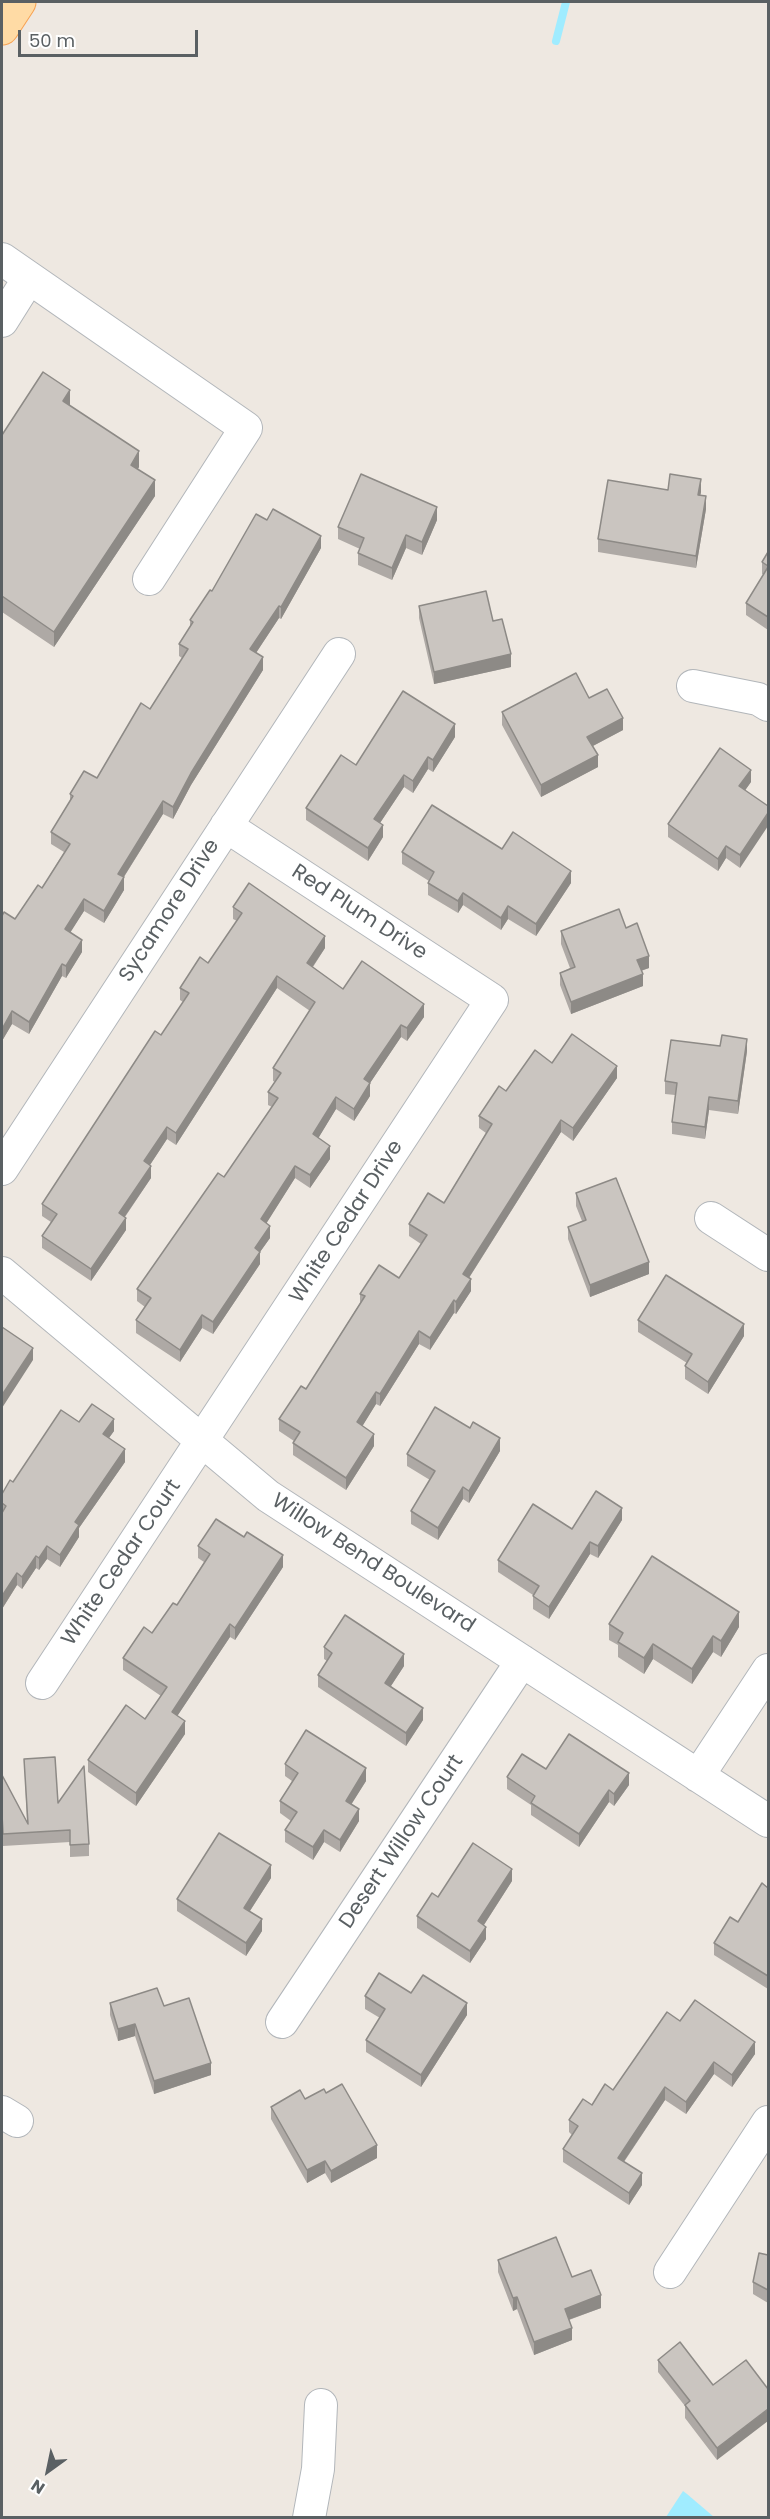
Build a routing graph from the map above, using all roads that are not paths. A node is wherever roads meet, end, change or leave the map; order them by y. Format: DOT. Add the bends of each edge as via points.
graph roads {
  1 [pos="19,2"];
  2 [pos="2,28"];
  3 [pos="2,259"];
  4 [pos="29,278"];
  5 [pos="2,321"];
  6 [pos="149,579"];
  7 [pos="339,654"];
  8 [pos="693,686"];
  9 [pos="768,705"];
  10 [pos="226,826"];
  11 [pos="492,1000"];
  12 [pos="2,1169"];
  13 [pos="711,1218"];
  14 [pos="768,1255"];
  15 [pos="2,1273"];
  16 [pos="202,1443"];
  17 [pos="522,1661"];
  18 [pos="768,1670"];
  19 [pos="42,1683"];
  20 [pos="698,1776"];
  21 [pos="768,1821"];
  22 [pos="282,2022"];
  23 [pos="768,2122"];
  24 [pos="670,2272"];
  25 [pos="321,2405"];
  26 [pos="309,2517"];
  1 -- 2 [label="main road"];
  3 -- 4 [label="street"];
  4 -- 5 [label="street"];
  4 -- 6 [label="street" via="246,428"];
  7 -- 10 [label="street, Sycamore Drive"];
  8 -- 9 [label="street" via="758,699"];
  10 -- 11 [label="street, Red Plum Drive"];
  10 -- 12 [label="street, Sycamore Drive"];
  11 -- 16 [label="street, White Cedar Drive"];
  13 -- 14 [label="street"];
  15 -- 16 [label="street, Willow Bend Boulevard"];
  16 -- 17 [label="street, Willow Bend Boulevard" via="268,1496"];
  16 -- 19 [label="street, White Cedar Court"];
  17 -- 20 [label="street, Willow Bend Boulevard"];
  17 -- 22 [label="street, Desert Willow Court"];
  18 -- 20 [label="street"];
  20 -- 21 [label="street, Willow Bend Boulevard"];
  23 -- 24 [label="street"];
  25 -- 26 [label="street" via="318,2469"];
}
